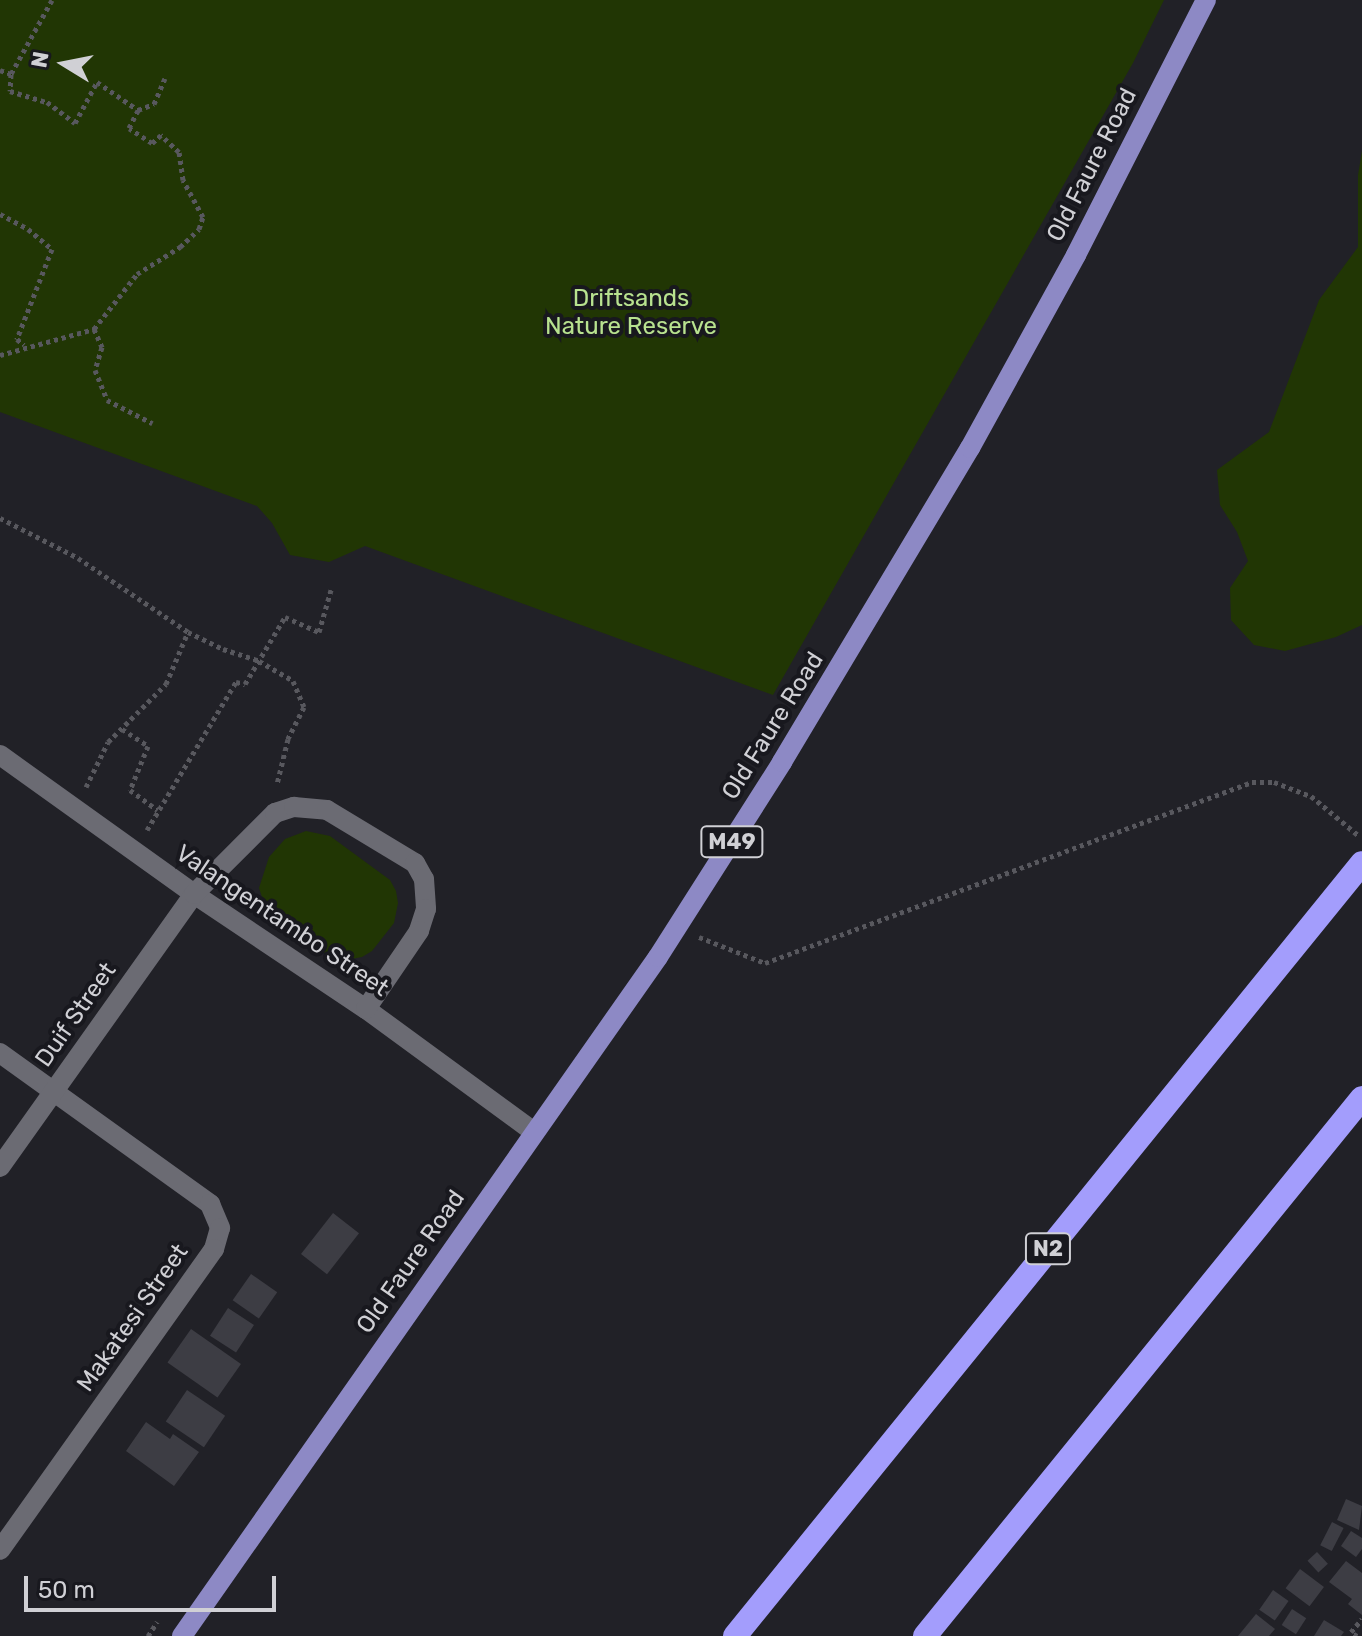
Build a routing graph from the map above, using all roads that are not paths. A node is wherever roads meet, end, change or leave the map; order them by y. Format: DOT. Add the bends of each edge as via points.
graph roads {
  1 [pos="1206,0"];
  2 [pos="0,755"];
  3 [pos="1362,863"];
  4 [pos="194,894"];
  5 [pos="366,1009"];
  6 [pos="0,1053"];
  7 [pos="53,1092"];
  8 [pos="1362,1098"];
  9 [pos="534,1132"];
  10 [pos="0,1167"];
  11 [pos="0,1550"];
  12 [pos="182,1636"];
  13 [pos="735,1636"];
  14 [pos="925,1636"];
  1 -- 9 [label="main road, Old Faure Road / M49" via="1076,255 894,577 658,957"];
  2 -- 4 [label="street, Valangentambo Street"];
  3 -- 13 [label="highway, N2"];
  4 -- 5 [label="street, Valangentambo Street"];
  4 -- 5 [label="street, Duif Street" via="275,813 303,807 327,810 415,863 424,879 426,909 419,931"];
  4 -- 7 [label="street, Duif Street"];
  5 -- 9 [label="street, Valangentambo Street"];
  6 -- 7 [label="street, Makatesi Street"];
  7 -- 10 [label="street, Duif Street"];
  7 -- 11 [label="street, Makatesi Street" via="210,1204 220,1220 220,1237"];
  8 -- 14 [label="highway"];
  9 -- 12 [label="main road, Old Faure Road / M49"];
}
